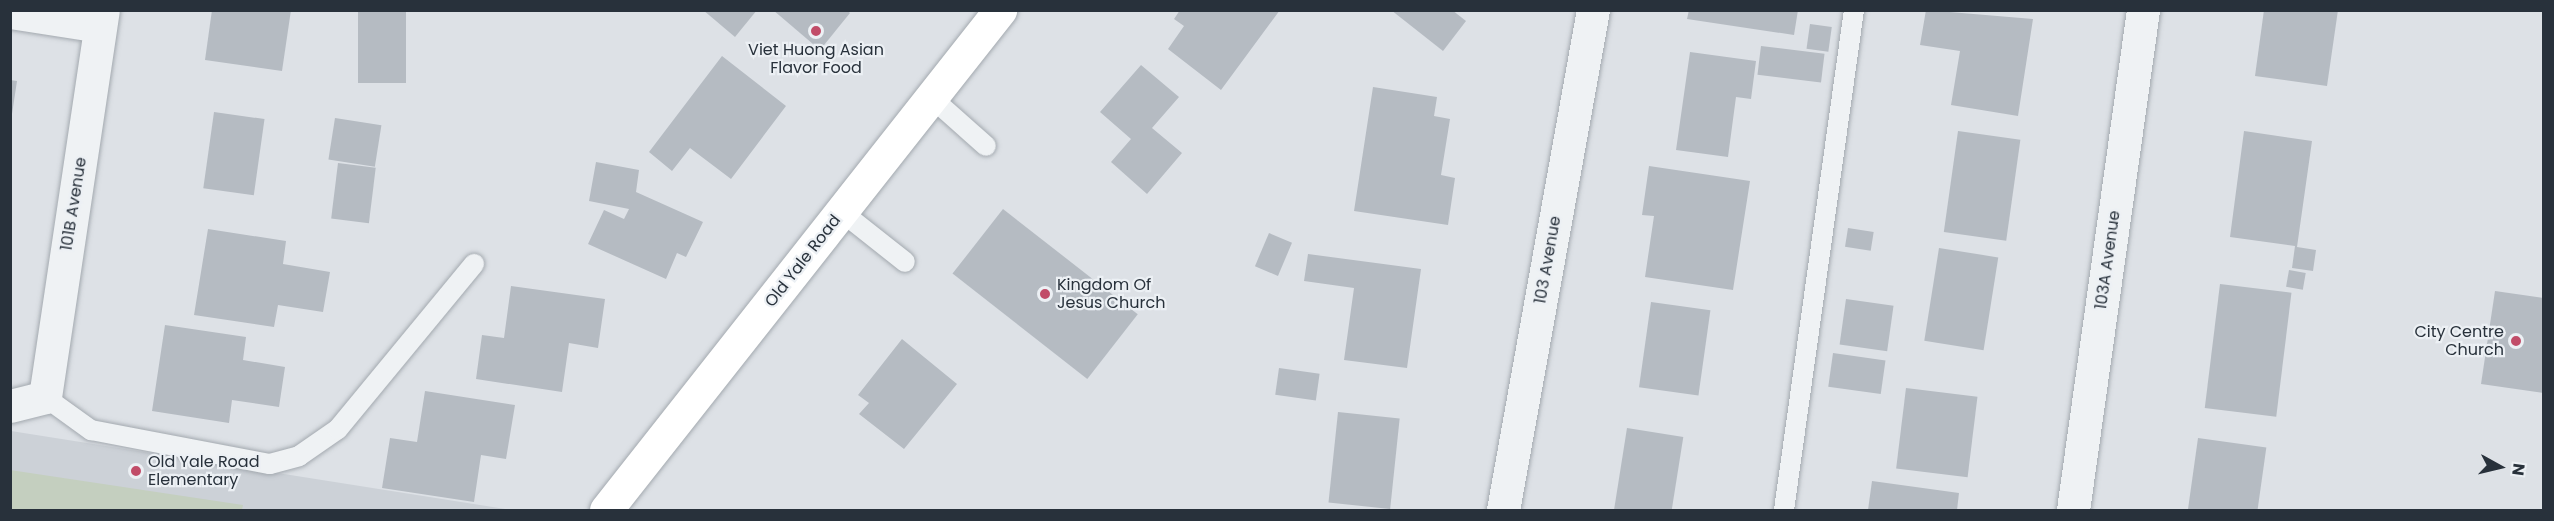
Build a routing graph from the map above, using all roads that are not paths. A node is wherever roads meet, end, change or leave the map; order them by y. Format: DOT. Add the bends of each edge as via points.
graph roads {
  1 [pos="1000,10"];
  2 [pos="1593,10"];
  3 [pos="1854,10"];
  4 [pos="2143,10"];
  5 [pos="10,12"];
  6 [pos="102,18"];
  7 [pos="932,98"];
  8 [pos="986,146"];
  9 [pos="842,212"];
  10 [pos="904,262"];
  11 [pos="474,264"];
  12 [pos="45,397"];
  13 [pos="10,406"];
  14 [pos="606,510"];
  15 [pos="1503,510"];
  16 [pos="1784,510"];
  17 [pos="2073,510"];
  1 -- 7 [label="main road, Old Yale Road"];
  2 -- 15 [label="street, 103 Avenue"];
  3 -- 16 [label="lane"];
  4 -- 17 [label="street, 103A Avenue"];
  5 -- 6 [label="street"];
  6 -- 12 [label="street, 101B Avenue"];
  7 -- 8 [label="lane"];
  7 -- 9 [label="main road, Old Yale Road"];
  9 -- 10 [label="lane"];
  9 -- 14 [label="main road, Old Yale Road"];
  11 -- 12 [label="lane" via="338,429 299,456 270,464 91,430"];
  12 -- 13 [label="street"];
}
